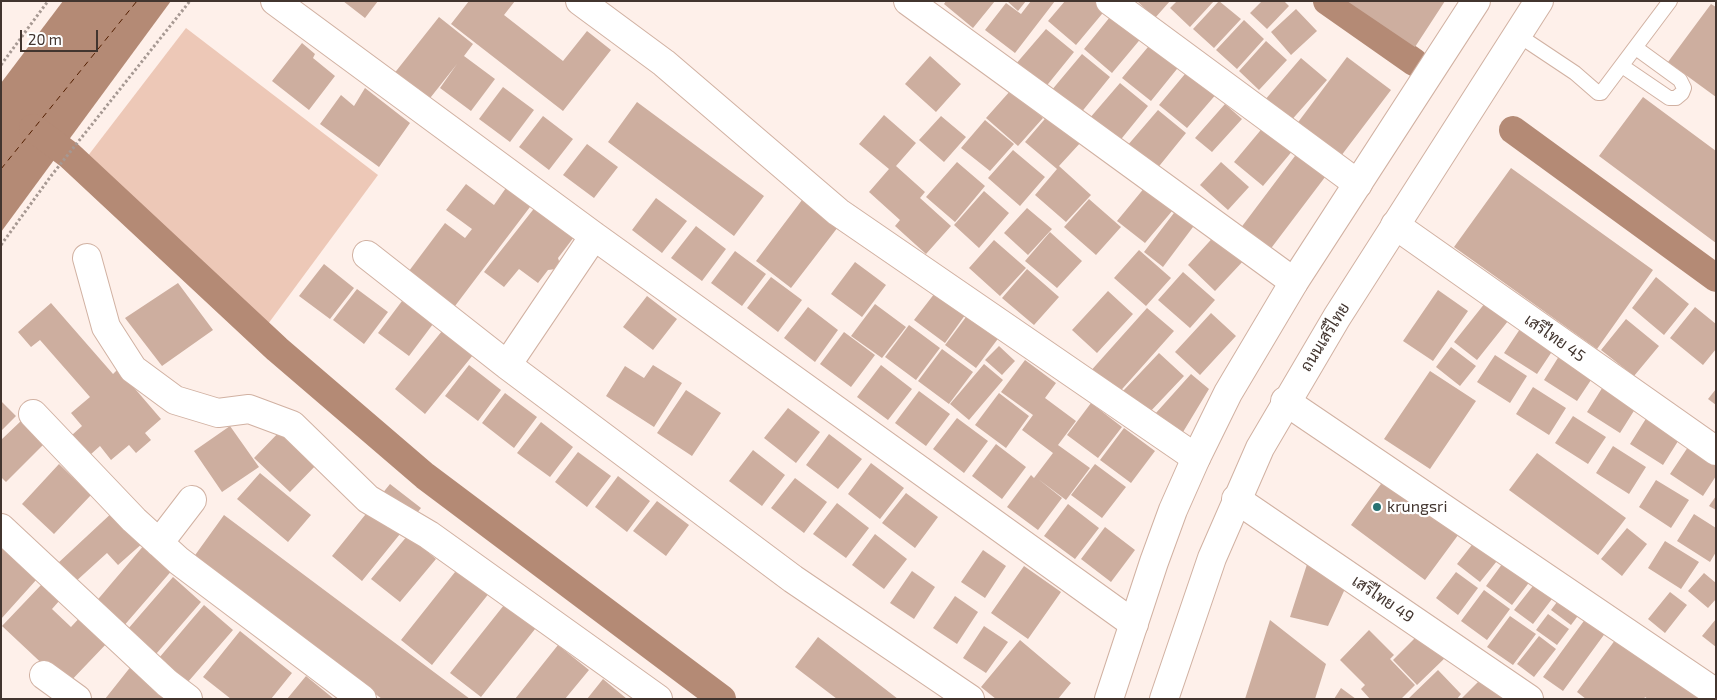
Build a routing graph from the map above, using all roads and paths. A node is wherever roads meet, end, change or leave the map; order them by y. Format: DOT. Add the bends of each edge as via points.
graph roads {
  1 [pos="48,1"];
  2 [pos="190,1"];
  3 [pos="580,1"];
  4 [pos="908,1"];
  5 [pos="1110,1"];
  6 [pos="1476,1"];
  7 [pos="1539,1"];
  8 [pos="1670,1"];
  9 [pos="291,6"];
  10 [pos="1518,35"];
  11 [pos="1636,48"];
  12 [pos="1,65"];
  13 [pos="1622,66"];
  14 [pos="1358,184"];
  15 [pos="1395,225"];
  16 [pos="594,236"];
  17 [pos="1,245"];
  18 [pos="367,255"];
  19 [pos="88,258"];
  20 [pos="1294,282"];
  21 [pos="507,366"];
  22 [pos="1285,401"];
  23 [pos="32,414"];
  24 [pos="1716,451"];
  25 [pos="1196,458"];
  26 [pos="1236,499"];
  27 [pos="192,500"];
  28 [pos="1,528"];
  29 [pos="159,544"];
  30 [pos="1134,624"];
  31 [pos="44,675"];
  32 [pos="1716,693"];
  33 [pos="77,699"];
  34 [pos="188,699"];
  35 [pos="362,699"];
  36 [pos="658,699"];
  37 [pos="970,699"];
  38 [pos="1109,699"];
  39 [pos="1164,699"];
  40 [pos="1529,699"];
  1 -- 12 [label="path"];
  2 -- 17 [label="path" via="78,141"];
  3 -- 25 [label="street" via="664,63 838,212"];
  4 -- 20 [label="street"];
  5 -- 14 [label="street"];
  6 -- 14 [label="street"];
  7 -- 10 [label="street, ถนนเสรีไทย"];
  8 -- 11 [label="lane"];
  9 -- 16 [label="street"];
  10 -- 13 [label="lane" via="1575,73 1598,93 1603,92"];
  10 -- 15 [label="street, ถนนเสรีไทย"];
  11 -- 13 [label="lane"];
  11 -- 13 [label="lane" via="1680,80 1684,88 1682,94 1669,98"];
  14 -- 20 [label="street"];
  15 -- 22 [label="street, ถนนเสรีไทย"];
  15 -- 24 [label="street, เสรีไทย 45"];
  16 -- 21 [label="street"];
  16 -- 30 [label="street"];
  18 -- 21 [label="street"];
  19 -- 36 [label="street" via="106,327 133,369 175,400 218,413 250,410 292,425 368,499 429,536"];
  20 -- 25 [label="street" via="1228,393"];
  21 -- 37 [label="street" via="793,579"];
  22 -- 26 [label="street, ถนนเสรีไทย"];
  22 -- 32 [label="street"];
  23 -- 29 [label="street"];
  25 -- 30 [label="street" via="1154,562"];
  26 -- 39 [label="street, ถนนเสรีไทย" via="1208,567"];
  26 -- 40 [label="street, เสรีไทย 49"];
  27 -- 29 [label="street"];
  28 -- 34 [label="street"];
  29 -- 35 [label="street"];
  30 -- 38 [label="street"];
  31 -- 33 [label="street"];
}
